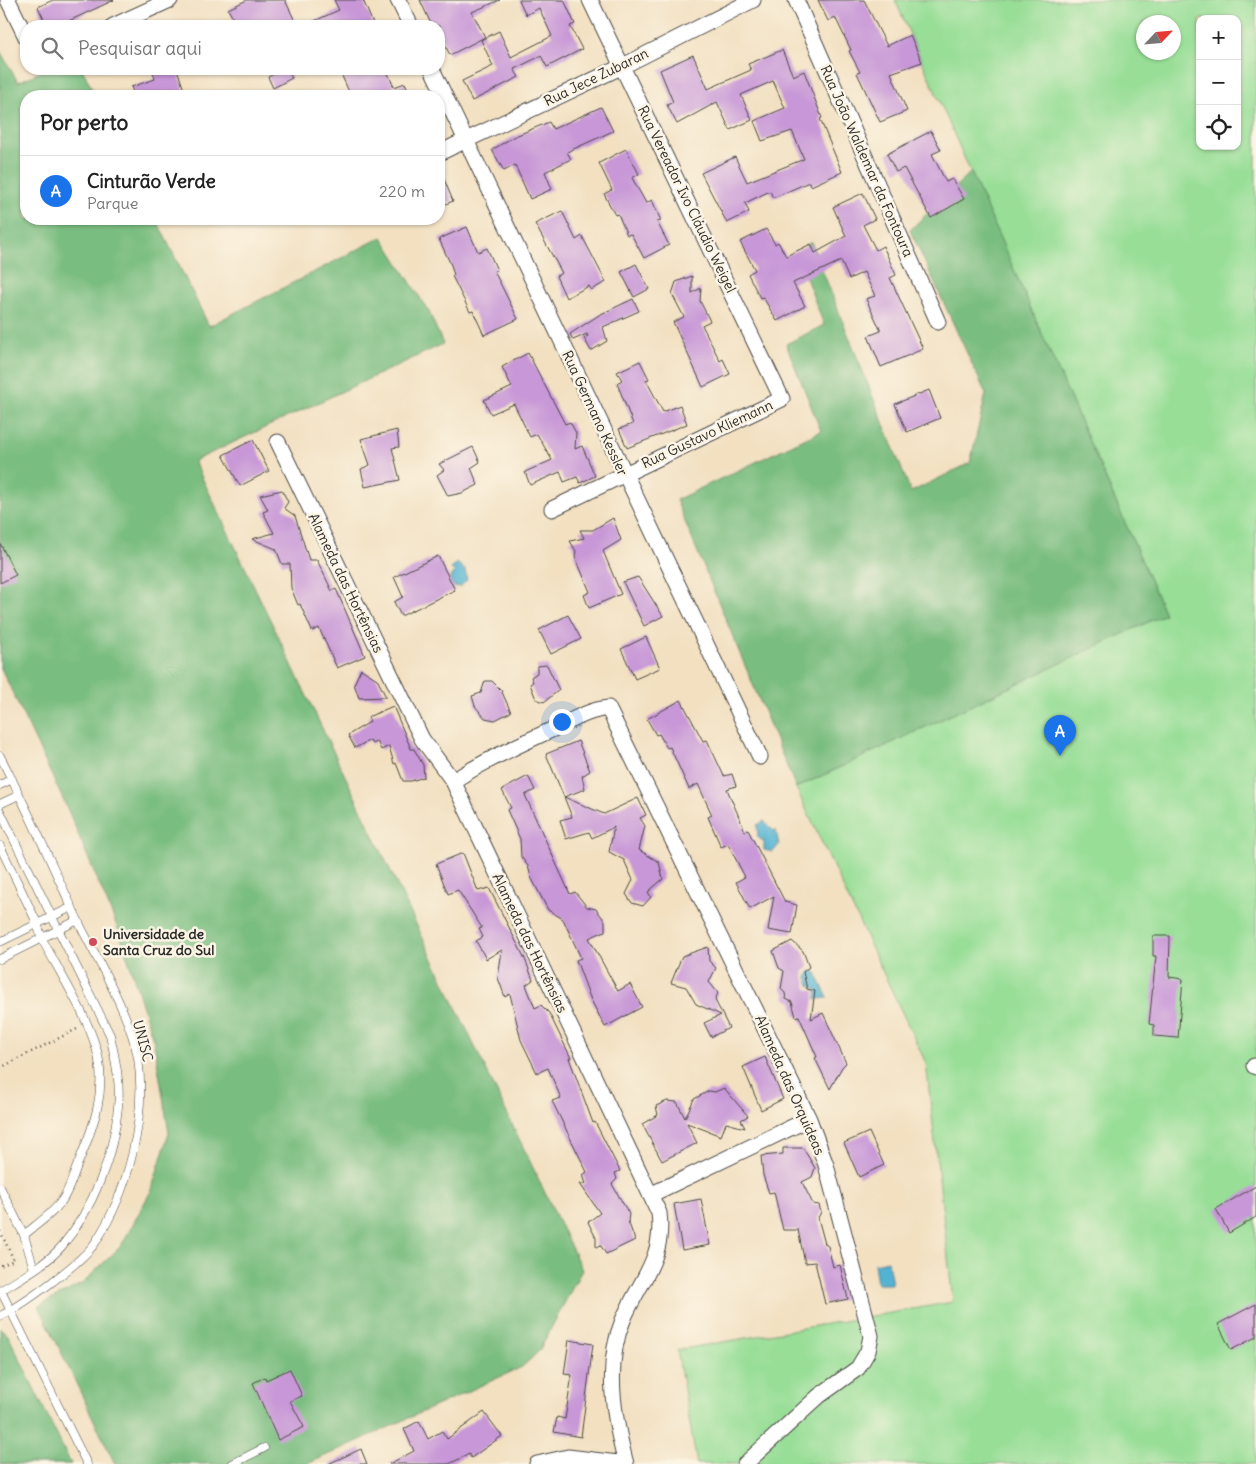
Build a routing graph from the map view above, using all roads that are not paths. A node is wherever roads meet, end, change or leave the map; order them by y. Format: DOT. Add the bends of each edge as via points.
graph roads {
  1 [pos="8,0"];
  2 [pos="170,0"];
  3 [pos="398,0"];
  4 [pos="590,0"];
  5 [pos="753,0"];
  6 [pos="796,0"];
  7 [pos="127,20"];
  8 [pos="408,20"];
  9 [pos="20,25"];
  10 [pos="622,66"];
  11 [pos="435,75"];
  12 [pos="442,90"];
  13 [pos="445,95"];
  14 [pos="467,139"];
  15 [pos="445,150"];
  16 [pos="938,322"];
  17 [pos="782,399"];
  18 [pos="278,442"];
  19 [pos="623,474"];
  20 [pos="552,509"];
  21 [pos="0,756"];
  22 [pos="760,757"];
  23 [pos="12,779"];
  24 [pos="452,782"];
  25 [pos="0,785"];
  26 [pos="19,795"];
  27 [pos="0,804"];
  28 [pos="0,811"];
  29 [pos="0,846"];
  30 [pos="72,907"];
  31 [pos="52,917"];
  32 [pos="78,920"];
  33 [pos="37,923"];
  34 [pos="59,930"];
  35 [pos="42,938"];
  36 [pos="0,942"];
  37 [pos="0,959"];
  38 [pos="809,1119"];
  39 [pos="0,1187"];
  40 [pos="650,1195"];
  41 [pos="24,1235"];
  42 [pos="34,1269"];
  43 [pos="0,1291"];
  44 [pos="11,1311"];
  45 [pos="0,1316"];
  46 [pos="264,1448"];
  47 [pos="87,1464"];
  48 [pos="232,1464"];
  49 [pos="536,1464"];
  50 [pos="626,1464"];
  51 [pos="745,1464"];
  1 -- 9 [label="street"];
  2 -- 7 [label="street"];
  3 -- 8 [label="street"];
  4 -- 10 [label="street, Rua Vereador Ivo Cláudio Weigel"];
  5 -- 10 [label="street, Rua Jece Zubaran"];
  6 -- 16 [label="street, Rua João Waldemar da Fontoura"];
  10 -- 14 [label="street, Rua Jece Zubaran"];
  10 -- 17 [label="street, Rua Vereador Ivo Cláudio Weigel"];
  11 -- 12 [label="street, Rua Germano Kessler"];
  13 -- 14 [label="street, Rua Germano Kessler"];
  14 -- 15 [label="street, Rua Jece Zubaran"];
  14 -- 19 [label="street, Rua Germano Kessler"];
  17 -- 19 [label="street, Rua Gustavo Kliemann"];
  18 -- 24 [label="street, Alameda das Hortênsias" via="422,740"];
  19 -- 20 [label="street, Rua Gustavo Kliemann"];
  19 -- 22 [label="street, Rua Germano Kessler"];
  21 -- 23 [label="lane, UNISC"];
  23 -- 25 [label="lane"];
  23 -- 26 [label="lane, UNISC"];
  24 -- 38 [label="street, Alameda das Orquídeas" via="540,735 586,714 608,708"];
  24 -- 40 [label="street, Alameda das Hortênsias"];
  26 -- 27 [label="lane"];
  26 -- 30 [label="lane, UNISC"];
  28 -- 31 [label="lane"];
  29 -- 33 [label="lane"];
  30 -- 31 [label="lane"];
  30 -- 32 [label="lane, UNISC"];
  31 -- 33 [label="lane"];
  31 -- 34 [label="lane"];
  32 -- 34 [label="lane"];
  32 -- 44 [label="lane, UNISC" via="121,1008 138,1058 141,1105 122,1189 94,1244 60,1276"];
  33 -- 35 [label="lane"];
  33 -- 36 [label="lane"];
  34 -- 35 [label="lane"];
  34 -- 42 [label="lane" via="110,1035 117,1064 119,1105 113,1142 80,1220 60,1248"];
  35 -- 37 [label="lane"];
  35 -- 41 [label="lane" via="97,1051 100,1097 95,1123 63,1200"];
  38 -- 40 [label="street"];
  38 -- 51 [label="street, Alameda das Orquídeas" via="826,1164 871,1336 868,1351 858,1368 819,1396"];
  39 -- 41 [label="lane"];
  40 -- 50 [label="street, Alameda das Hortênsias" via="661,1231 655,1260 623,1320 614,1365 613,1401"];
  41 -- 42 [label="lane"];
  42 -- 43 [label="lane"];
  43 -- 44 [label="lane"];
  44 -- 45 [label="lane, UNISC"];
  44 -- 47 [label="lane"];
  46 -- 48 [label="lane"];
  49 -- 50 [label="street" via="568,1457"];
}
